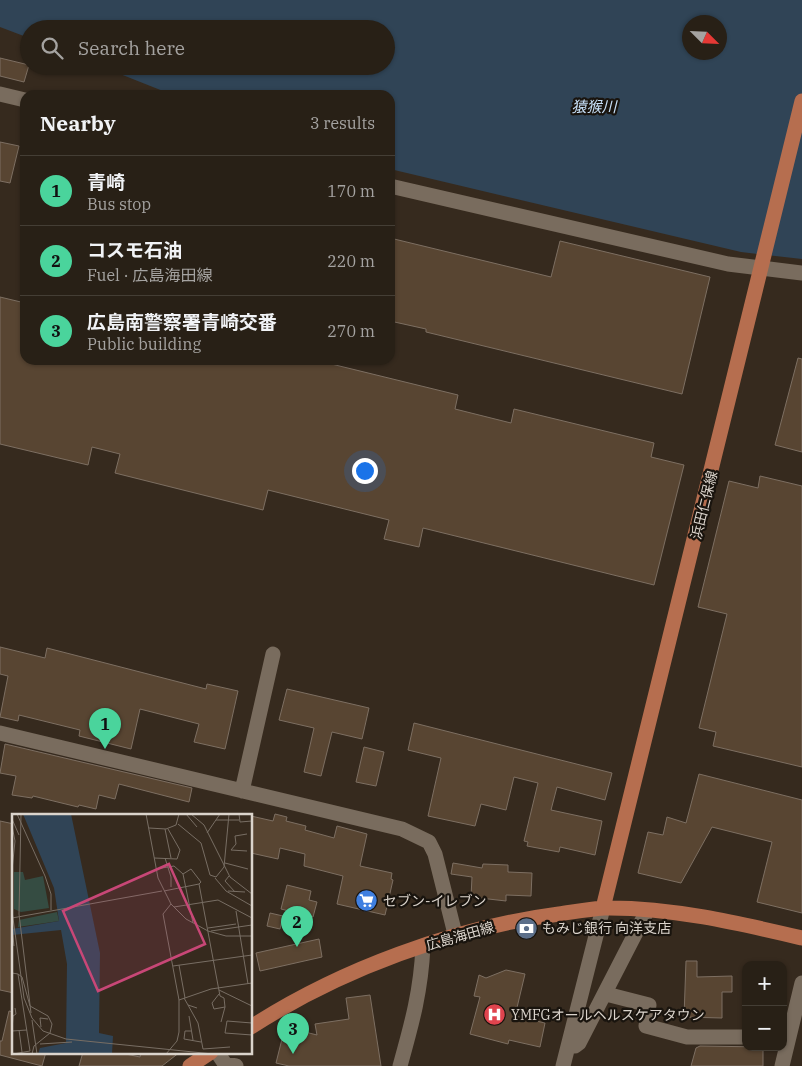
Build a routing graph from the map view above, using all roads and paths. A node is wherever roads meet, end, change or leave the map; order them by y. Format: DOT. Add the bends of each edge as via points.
graph roads {
  1 [pos="0,94"];
  2 [pos="20,99"];
  3 [pos="802,101"];
  4 [pos="395,187"];
  5 [pos="802,273"];
  6 [pos="273,654"];
  7 [pos="0,733"];
  8 [pos="242,791"];
  9 [pos="604,908"];
  10 [pos="647,911"];
  11 [pos="455,934"];
  12 [pos="802,938"];
  13 [pos="423,946"];
  14 [pos="802,983"];
  15 [pos="606,994"];
  16 [pos="252,1026"];
  17 [pos="742,1037"];
  18 [pos="792,1038"];
  19 [pos="568,1046"];
  20 [pos="208,1054"];
  21 [pos="218,1054"];
  22 [pos="190,1066"];
  23 [pos="236,1066"];
  24 [pos="400,1066"];
  25 [pos="563,1066"];
  26 [pos="782,1066"];
  1 -- 2 [label="street"];
  3 -- 9 [label="main road, 浜田仁保線"];
  4 -- 5 [label="street" via="728,264"];
  6 -- 8 [label="street"];
  7 -- 8 [label="street"];
  8 -- 11 [label="street" via="402,829 429,842 439,864"];
  9 -- 10 [label="main road, 広島海田線"];
  9 -- 11 [label="main road, 広島海田線"];
  9 -- 19 [label="street"];
  10 -- 12 [label="main road, 広島海田線" via="726,920"];
  10 -- 15 [label="street"];
  11 -- 13 [label="main road, 広島海田線"];
  13 -- 16 [label="main road, 広島海田線" via="366,968 279,1009"];
  13 -- 24 [label="street" via="417,1006"];
  14 -- 18 [label="street"];
  15 -- 17 [label="street" via="649,1005 646,1026 687,1037"];
  15 -- 19 [label="street" via="579,1043"];
  18 -- 26 [label="street"];
  19 -- 25 [label="street"];
  20 -- 22 [label="main road"];
  21 -- 23 [label="street" via="224,1064"];
}
